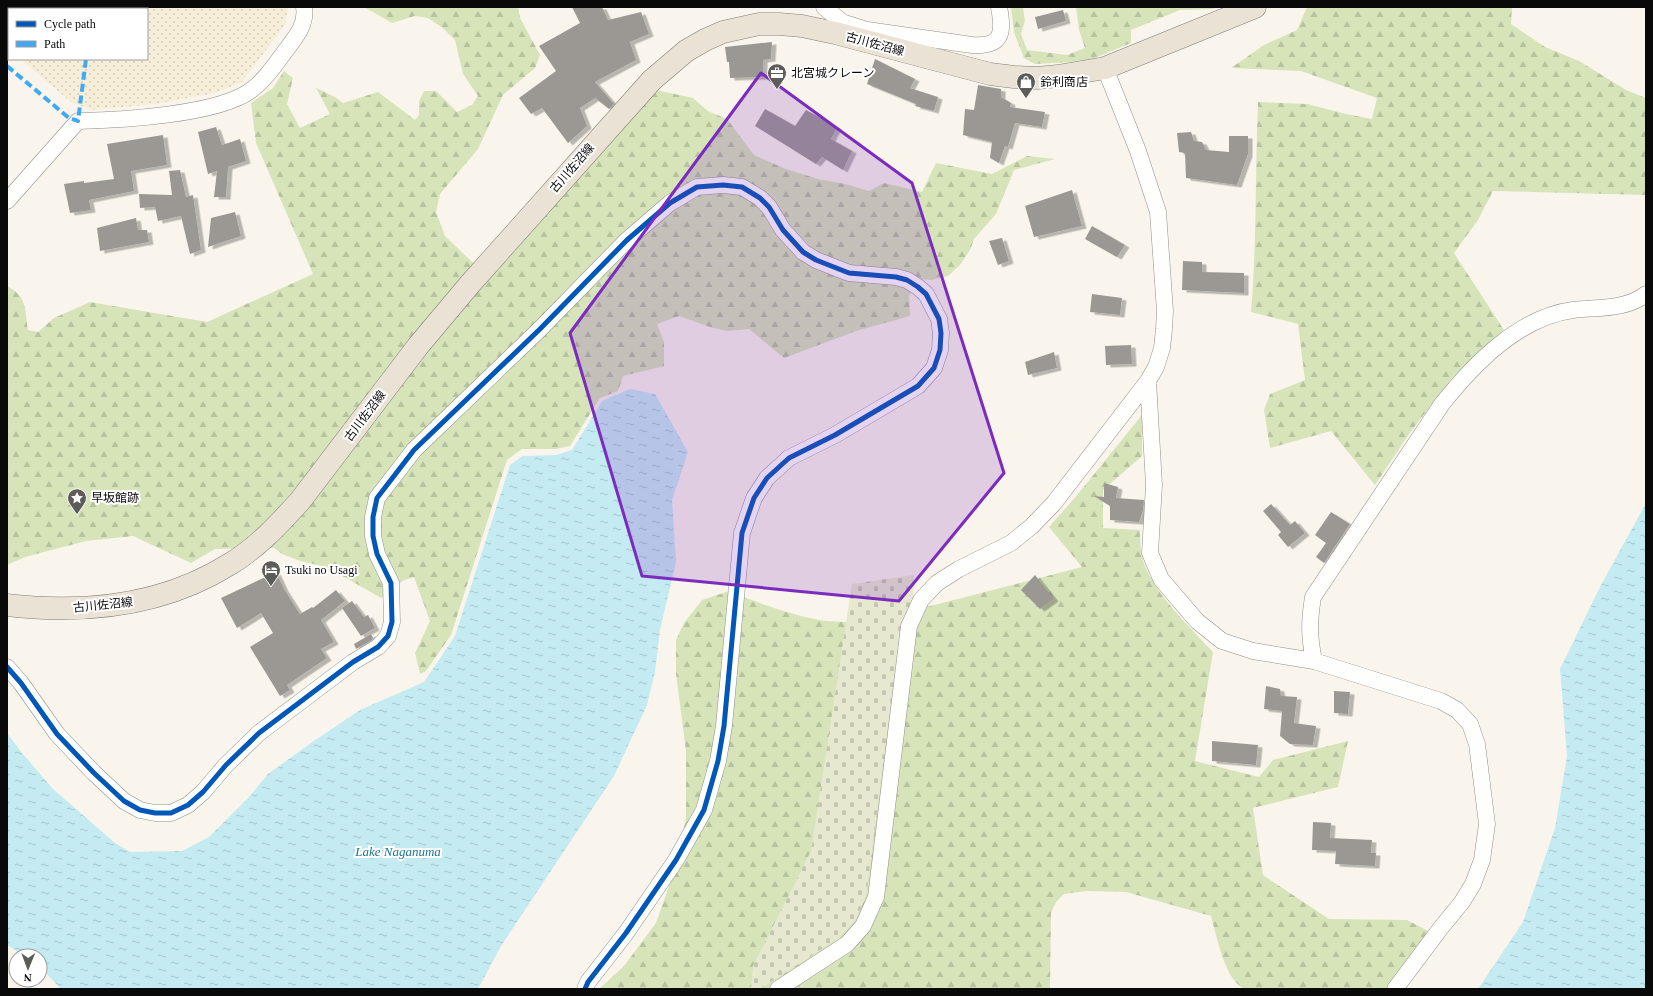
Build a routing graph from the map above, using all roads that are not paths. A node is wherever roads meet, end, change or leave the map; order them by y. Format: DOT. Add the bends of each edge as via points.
graph roads {
  1 [pos="304,7"];
  2 [pos="824,7"];
  3 [pos="999,7"];
  4 [pos="1255,7"];
  5 [pos="865,35"];
  6 [pos="1105,68"];
  7 [pos="7,200"];
  8 [pos="1646,294"];
  9 [pos="1148,381"];
  10 [pos="7,605"];
  11 [pos="1314,661"];
  12 [pos="7,667"];
  13 [pos="585,989"];
  14 [pos="778,989"];
  15 [pos="1395,989"];
  1 -- 7 [label="street" via="305,16 296,37 269,74 250,91 238,98 205,108 118,120 78,121"];
  2 -- 5 [label="street" via="842,22"];
  3 -- 5 [label="street" via="1001,32 991,44 983,46"];
  4 -- 6 [label="main road, 古川佐沼線"];
  5 -- 6 [label="main road, 古川佐沼線" via="965,68 1014,77 1058,76"];
  5 -- 10 [label="main road, 古川佐沼線" via="802,26 759,24 723,32 686,51 671,63 598,138 470,284 418,346 300,501 257,544 231,564 174,592 137,602 97,608 66,609"];
  6 -- 9 [label="street" via="1138,151 1158,212 1164,329 1162,348"];
  8 -- 11 [label="street" via="1624,304 1572,310 1538,319 1489,353 1463,378 1442,404 1313,597 1309,621"];
  9 -- 11 [label="street" via="1154,486 1150,553 1161,579 1197,621 1222,641 1253,651"];
  9 -- 14 [label="street" via="1054,503 1032,526 1011,543 937,583 921,600 909,626 876,897 863,926 847,944"];
  11 -- 15 [label="street" via="1441,701 1457,710 1470,724 1477,744 1487,824 1482,860 1473,884 1462,902"];
  12 -- 13 [label="street" via="57,734 124,801 140,810 155,813 171,813 188,806 259,733 353,662 378,647 388,636 392,622 391,583 373,536 377,498 414,450 540,329 627,240 670,204 697,187 723,185 742,188 769,206 783,230 803,252 816,260 848,273 896,277 918,286 930,300 939,319 940,350 934,368 918,386 789,458 767,478 754,498 742,532 724,726 718,761 704,810 676,860"];
}
